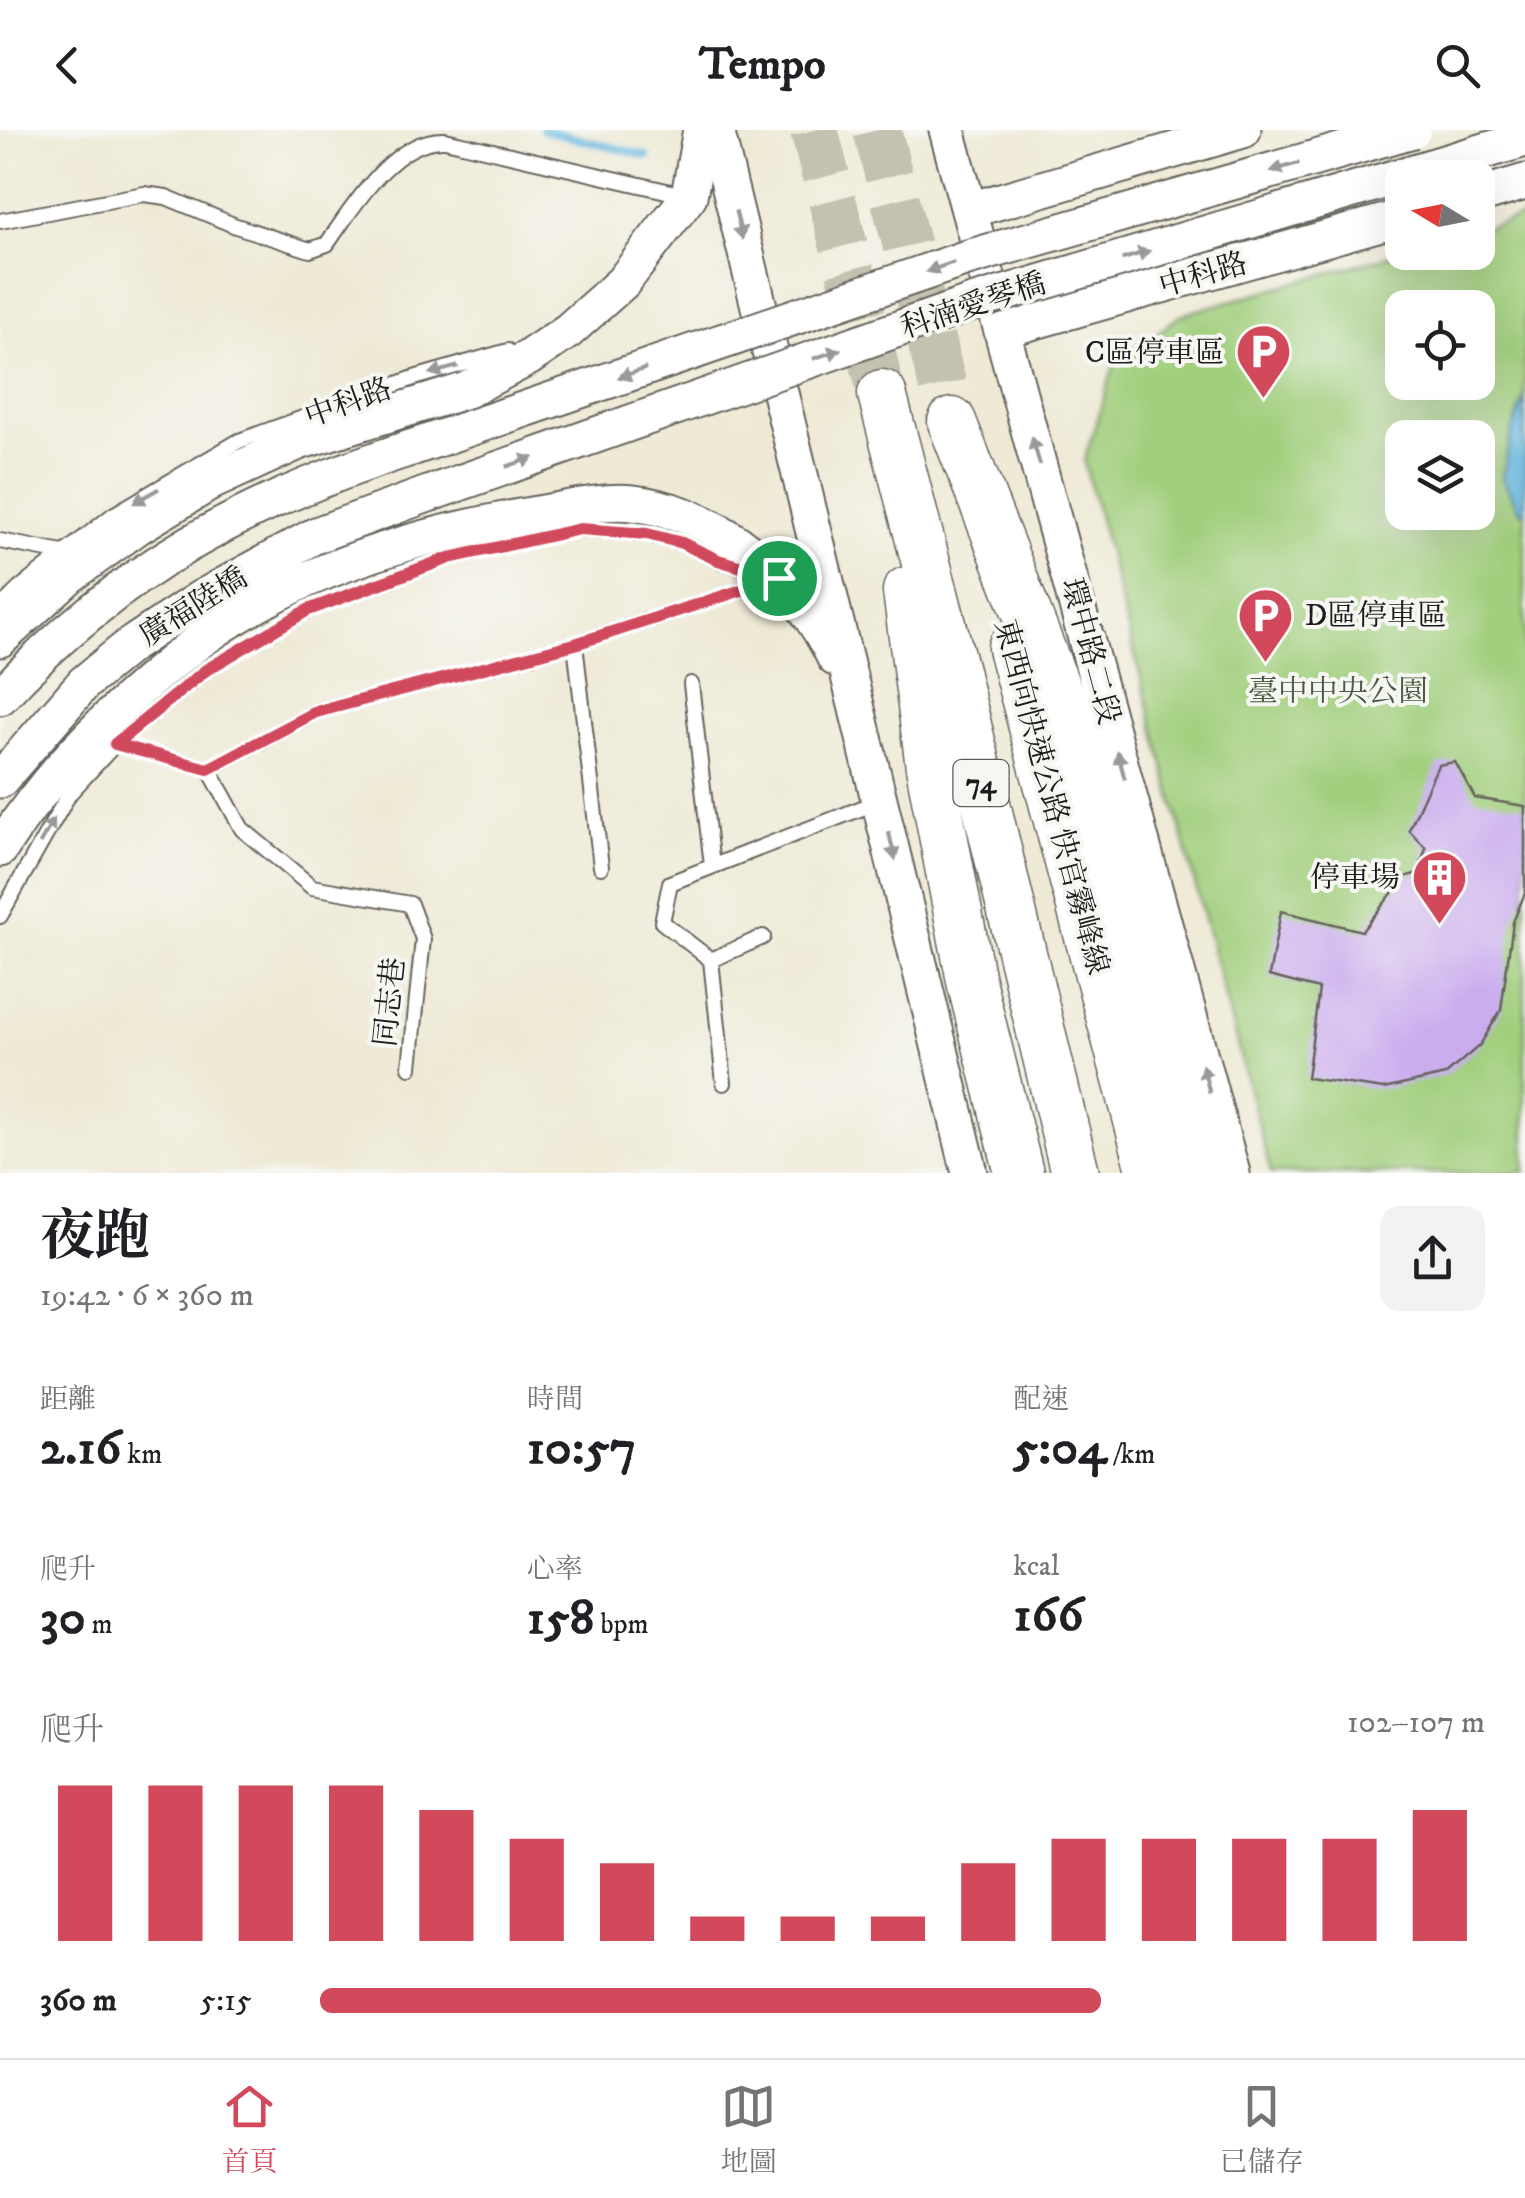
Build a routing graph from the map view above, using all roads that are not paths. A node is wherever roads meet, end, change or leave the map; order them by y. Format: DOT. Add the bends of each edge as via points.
graph roads {
  1 [pos="701,130"];
  2 [pos="716,130"];
  3 [pos="948,130"];
  4 [pos="1242,130"];
  5 [pos="1413,130"];
  6 [pos="1525,139"];
  7 [pos="1525,182"];
  8 [pos="1495,191"];
  9 [pos="689,196"];
  10 [pos="970,210"];
  11 [pos="0,221"];
  12 [pos="1385,222"];
  13 [pos="1003,330"];
  14 [pos="414,448"];
  15 [pos="428,494"];
  16 [pos="0,541"];
  17 [pos="63,553"];
  18 [pos="779,578"];
  19 [pos="0,608"];
  20 [pos="0,639"];
  21 [pos="575,644"];
  22 [pos="691,684"];
  23 [pos="0,698"];
  24 [pos="859,709"];
  25 [pos="115,744"];
  26 [pos="208,769"];
  27 [pos="0,780"];
  28 [pos="881,800"];
  29 [pos="0,850"];
  30 [pos="712,866"];
  31 [pos="602,867"];
  32 [pos="0,916"];
  33 [pos="762,937"];
  34 [pos="710,960"];
  35 [pos="410,1067"];
  36 [pos="724,1083"];
  37 [pos="970,1173"];
  38 [pos="1019,1173"];
  39 [pos="1075,1173"];
  40 [pos="1152,1173"];
  41 [pos="1198,1173"];
  42 [pos="1232,1173"];
  1 -- 9 [label="street, 中科路"];
  2 -- 24 [label="street, one-way"];
  3 -- 10 [label="street, 環中路二段"];
  4 -- 10 [label="street"];
  5 -- 14 [label="street, 科湳愛琴橋, one-way, bridge" via="964,259"];
  15 -- 6 [label="street, 科湳愛琴橋, one-way, bridge" via="972,304"];
  7 -- 8 [label="street"];
  9 -- 11 [label="lane" via="431,140 366,187 327,244 310,250 144,194"];
  9 -- 17 [label="lane, 中科路, one-way" via="644,230 559,323 534,339 240,441 112,515"];
  9 -- 20 [label="street, 中科路" via="623,282 568,331 467,390 298,442 214,482 69,576"];
  10 -- 13 [label="street, 環中路二段"];
  12 -- 13 [label="street, 中科路"];
  42 -- 13 [label="street, 環中路二段, one-way"];
  14 -- 23 [label="street, 廣福陸橋" via="297,488 170,553 86,614"];
  15 -- 27 [label="street, 廣福陸橋" via="316,535 129,646 84,683"];
  16 -- 17 [label="lane"];
  17 -- 19 [label="lane, 中科路"];
  18 -- 21 [label="lane"];
  18 -- 24 [label="street" via="822,632"];
  18 -- 25 [label="lane" via="647,534 580,529 497,545 308,610 206,670"];
  18 -- 29 [label="street, 廣福陸橋" via="721,532 635,504 506,519 391,548 302,581 188,650 84,742"];
  21 -- 26 [label="lane" via="316,712"];
  21 -- 31 [label="lane"];
  22 -- 30 [label="lane"];
  24 -- 28 [label="street"];
  25 -- 26 [label="lane"];
  32 -- 25 [label="lane, one-way" via="69,794"];
  26 -- 35 [label="lane, 同志巷" via="242,829 312,886 410,904 423,938"];
  28 -- 30 [label="lane"];
  28 -- 37 [label="street, one-way"];
  30 -- 34 [label="lane" via="670,883 662,922"];
  33 -- 34 [label="lane"];
  34 -- 36 [label="lane"];
  38 -- 39 [label="highway, 東西向快速公路 快官霧峰線 / 74" via="971,980 930,767 882,394"];
  40 -- 41 [label="highway, 東西向快速公路 快官霧峰線 / 74" via="952,422 1066,713"];
}
